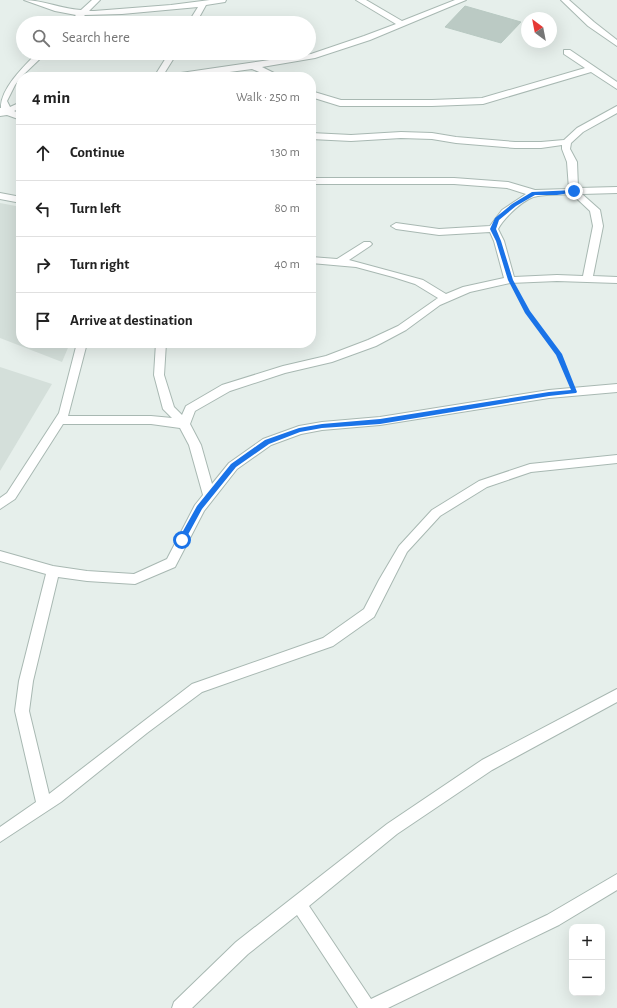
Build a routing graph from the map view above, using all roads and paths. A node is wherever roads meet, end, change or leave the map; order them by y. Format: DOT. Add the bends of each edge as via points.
graph roads {
  1 [pos="28,0"];
  2 [pos="96,0"];
  3 [pos="222,0"];
  4 [pos="360,0"];
  5 [pos="462,0"];
  6 [pos="565,0"];
  7 [pos="203,4"];
  8 [pos="82,12"];
  9 [pos="78,16"];
  10 [pos="196,16"];
  11 [pos="402,24"];
  12 [pos="617,44"];
  13 [pos="567,52"];
  14 [pos="316,55"];
  15 [pos="35,60"];
  16 [pos="169,60"];
  17 [pos="289,60"];
  18 [pos="254,66"];
  19 [pos="592,69"];
  20 [pos="23,72"];
  21 [pos="161,72"];
  22 [pos="210,72"];
  23 [pos="267,72"];
  24 [pos="16,79"];
  25 [pos="617,86"];
  26 [pos="316,96"];
  27 [pos="16,107"];
  28 [pos="617,109"];
  29 [pos="2,111"];
  30 [pos="16,115"];
  31 [pos="316,136"];
  32 [pos="567,142"];
  33 [pos="316,181"];
  34 [pos="617,190"];
  35 [pos="574,191"];
  36 [pos="534,193"];
  37 [pos="0,196"];
  38 [pos="16,199"];
  39 [pos="396,226"];
  40 [pos="493,229"];
  41 [pos="367,244"];
  42 [pos="316,260"];
  43 [pos="340,262"];
  44 [pos="588,278"];
  45 [pos="510,280"];
  46 [pos="617,280"];
  47 [pos="445,298"];
  48 [pos="81,348"];
  49 [pos="161,348"];
  50 [pos="617,388"];
  51 [pos="574,392"];
  52 [pos="59,420"];
  53 [pos="184,424"];
  54 [pos="617,459"];
  55 [pos="209,496"];
  56 [pos="0,504"];
  57 [pos="0,556"];
  58 [pos="53,571"];
  59 [pos="617,695"];
  60 [pos="44,805"];
  61 [pos="0,835"];
  62 [pos="617,881"];
  63 [pos="300,904"];
  64 [pos="180,1008"];
  65 [pos="369,1008"];
  1 -- 8 [label="street" via="66,11"];
  2 -- 8 [label="street"];
  3 -- 7 [label="street"];
  4 -- 11 [label="street"];
  5 -- 11 [label="street"];
  6 -- 12 [label="street"];
  7 -- 8 [label="street" via="117,12"];
  7 -- 10 [label="street"];
  8 -- 9 [label="street"];
  11 -- 14 [label="street"];
  13 -- 19 [label="street"];
  15 -- 20 [label="street"];
  16 -- 21 [label="street"];
  17 -- 18 [label="street"];
  18 -- 22 [label="street"];
  18 -- 23 [label="street"];
  19 -- 25 [label="street"];
  19 -- 26 [label="street" via="483,101 340,103"];
  24 -- 29 [label="street" via="3,101"];
  27 -- 29 [label="street"];
  28 -- 32 [label="street" via="580,130"];
  29 -- 30 [label="street"];
  31 -- 32 [label="street" via="432,136 515,145"];
  32 -- 35 [label="street" via="566,149 572,162"];
  33 -- 36 [label="street" via="454,181 508,185"];
  34 -- 35 [label="street"];
  35 -- 36 [label="street"];
  35 -- 44 [label="street" via="595,210 598,226"];
  36 -- 40 [label="street" via="514,205 497,220"];
  37 -- 38 [label="street"];
  39 -- 40 [label="street" via="439,232"];
  40 -- 45 [label="street"];
  41 -- 43 [label="street"];
  42 -- 43 [label="street"];
  43 -- 47 [label="street" via="419,282"];
  44 -- 45 [label="street"];
  44 -- 46 [label="street"];
  45 -- 47 [label="street" via="467,289"];
  45 -- 51 [label="path" via="527,312 559,354"];
  47 -- 53 [label="street" via="402,328 372,343 328,359 226,388 190,409"];
  48 -- 52 [label="street" via="64,413"];
  49 -- 53 [label="street" via="159,375 169,409"];
  50 -- 51 [label="street"];
  51 -- 55 [label="street" via="380,421 299,430 267,442 233,466"];
  52 -- 53 [label="street" via="151,420"];
  52 -- 56 [label="street" via="11,496"];
  53 -- 55 [label="street" via="195,445"];
  54 -- 60 [label="street" via="530,468 483,484 436,513 403,549 369,613 328,642 197,688"];
  55 -- 58 [label="street" via="199,508 171,563 135,579"];
  57 -- 58 [label="street"];
  58 -- 60 [label="street" via="26,681 22,711"];
  59 -- 63 [label="street" via="488,765 392,829"];
  60 -- 61 [label="street"];
  62 -- 65 [label="street" via="553,920"];
  63 -- 64 [label="street" via="242,948"];
  63 -- 65 [label="street"];
}
